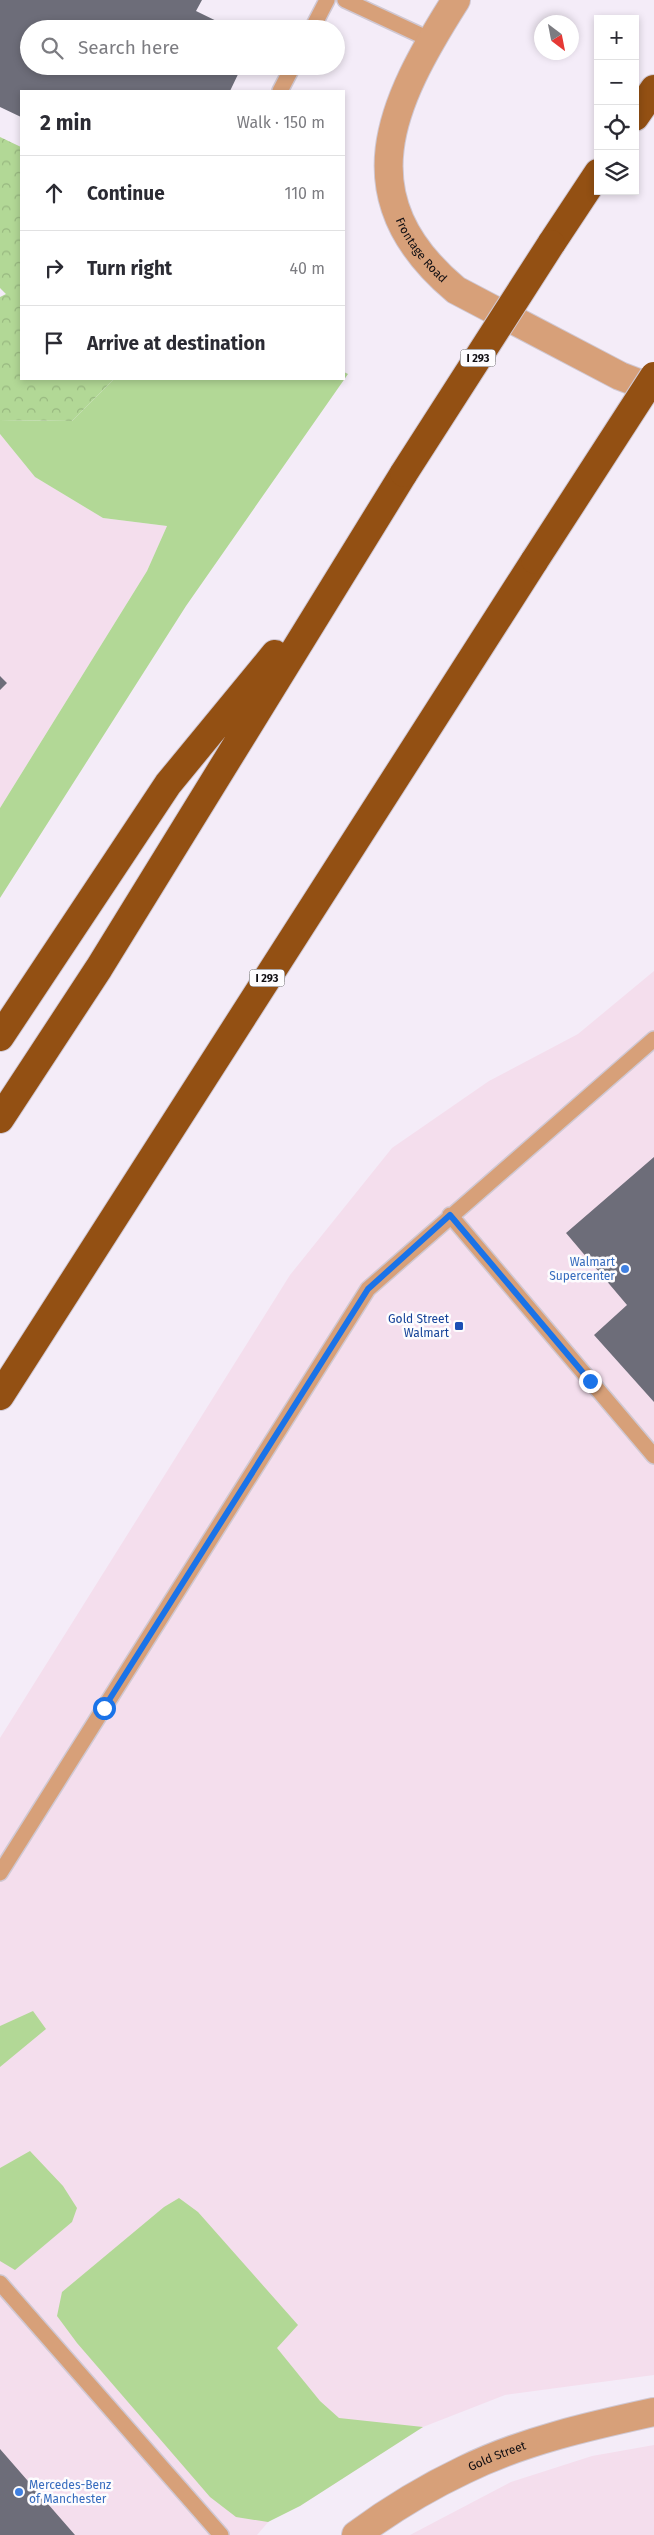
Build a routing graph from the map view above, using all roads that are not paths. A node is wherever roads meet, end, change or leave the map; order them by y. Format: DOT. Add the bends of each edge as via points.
graph roads {
  1 [pos="327,0"];
  2 [pos="345,0"];
  3 [pos="456,0"];
  4 [pos="317,20"];
  5 [pos="431,40"];
  6 [pos="288,75"];
  7 [pos="654,89"];
  8 [pos="281,90"];
  9 [pos="639,111"];
  10 [pos="594,180"];
  11 [pos="654,376"];
  12 [pos="654,389"];
  13 [pos="341,573"];
  14 [pos="0,1038"];
  15 [pos="654,1038"];
  16 [pos="0,1119"];
  17 [pos="450,1215"];
  18 [pos="26,1356"];
  19 [pos="0,1396"];
  20 [pos="0,1406"];
  21 [pos="654,1456"];
  22 [pos="0,1873"];
  23 [pos="0,2282"];
  24 [pos="654,2412"];
  25 [pos="220,2535"];
  26 [pos="356,2535"];
  1 -- 4 [label="lane"];
  2 -- 5 [label="lane"];
  3 -- 5 [label="street, Frontage Road"];
  5 -- 12 [label="street, Frontage Road" via="410,81 390,146 392,204 413,246 456,290 620,376"];
  6 -- 8 [label="lane"];
  7 -- 9 [label="highway"];
  10 -- 13 [label="highway, I 293, bridge"];
  11 -- 18 [label="highway, I 293, bridge"];
  13 -- 14 [label="highway" via="168,784"];
  13 -- 16 [label="highway, I 293" via="99,968"];
  15 -- 17 [label="lane"];
  17 -- 21 [label="lane"];
  17 -- 22 [label="lane" via="368,1289"];
  18 -- 19 [label="highway, I 293"];
  18 -- 20 [label="highway"];
  23 -- 25 [label="lane"];
  24 -- 26 [label="street, Gold Street" via="543,2440 465,2469 392,2509"];
}
